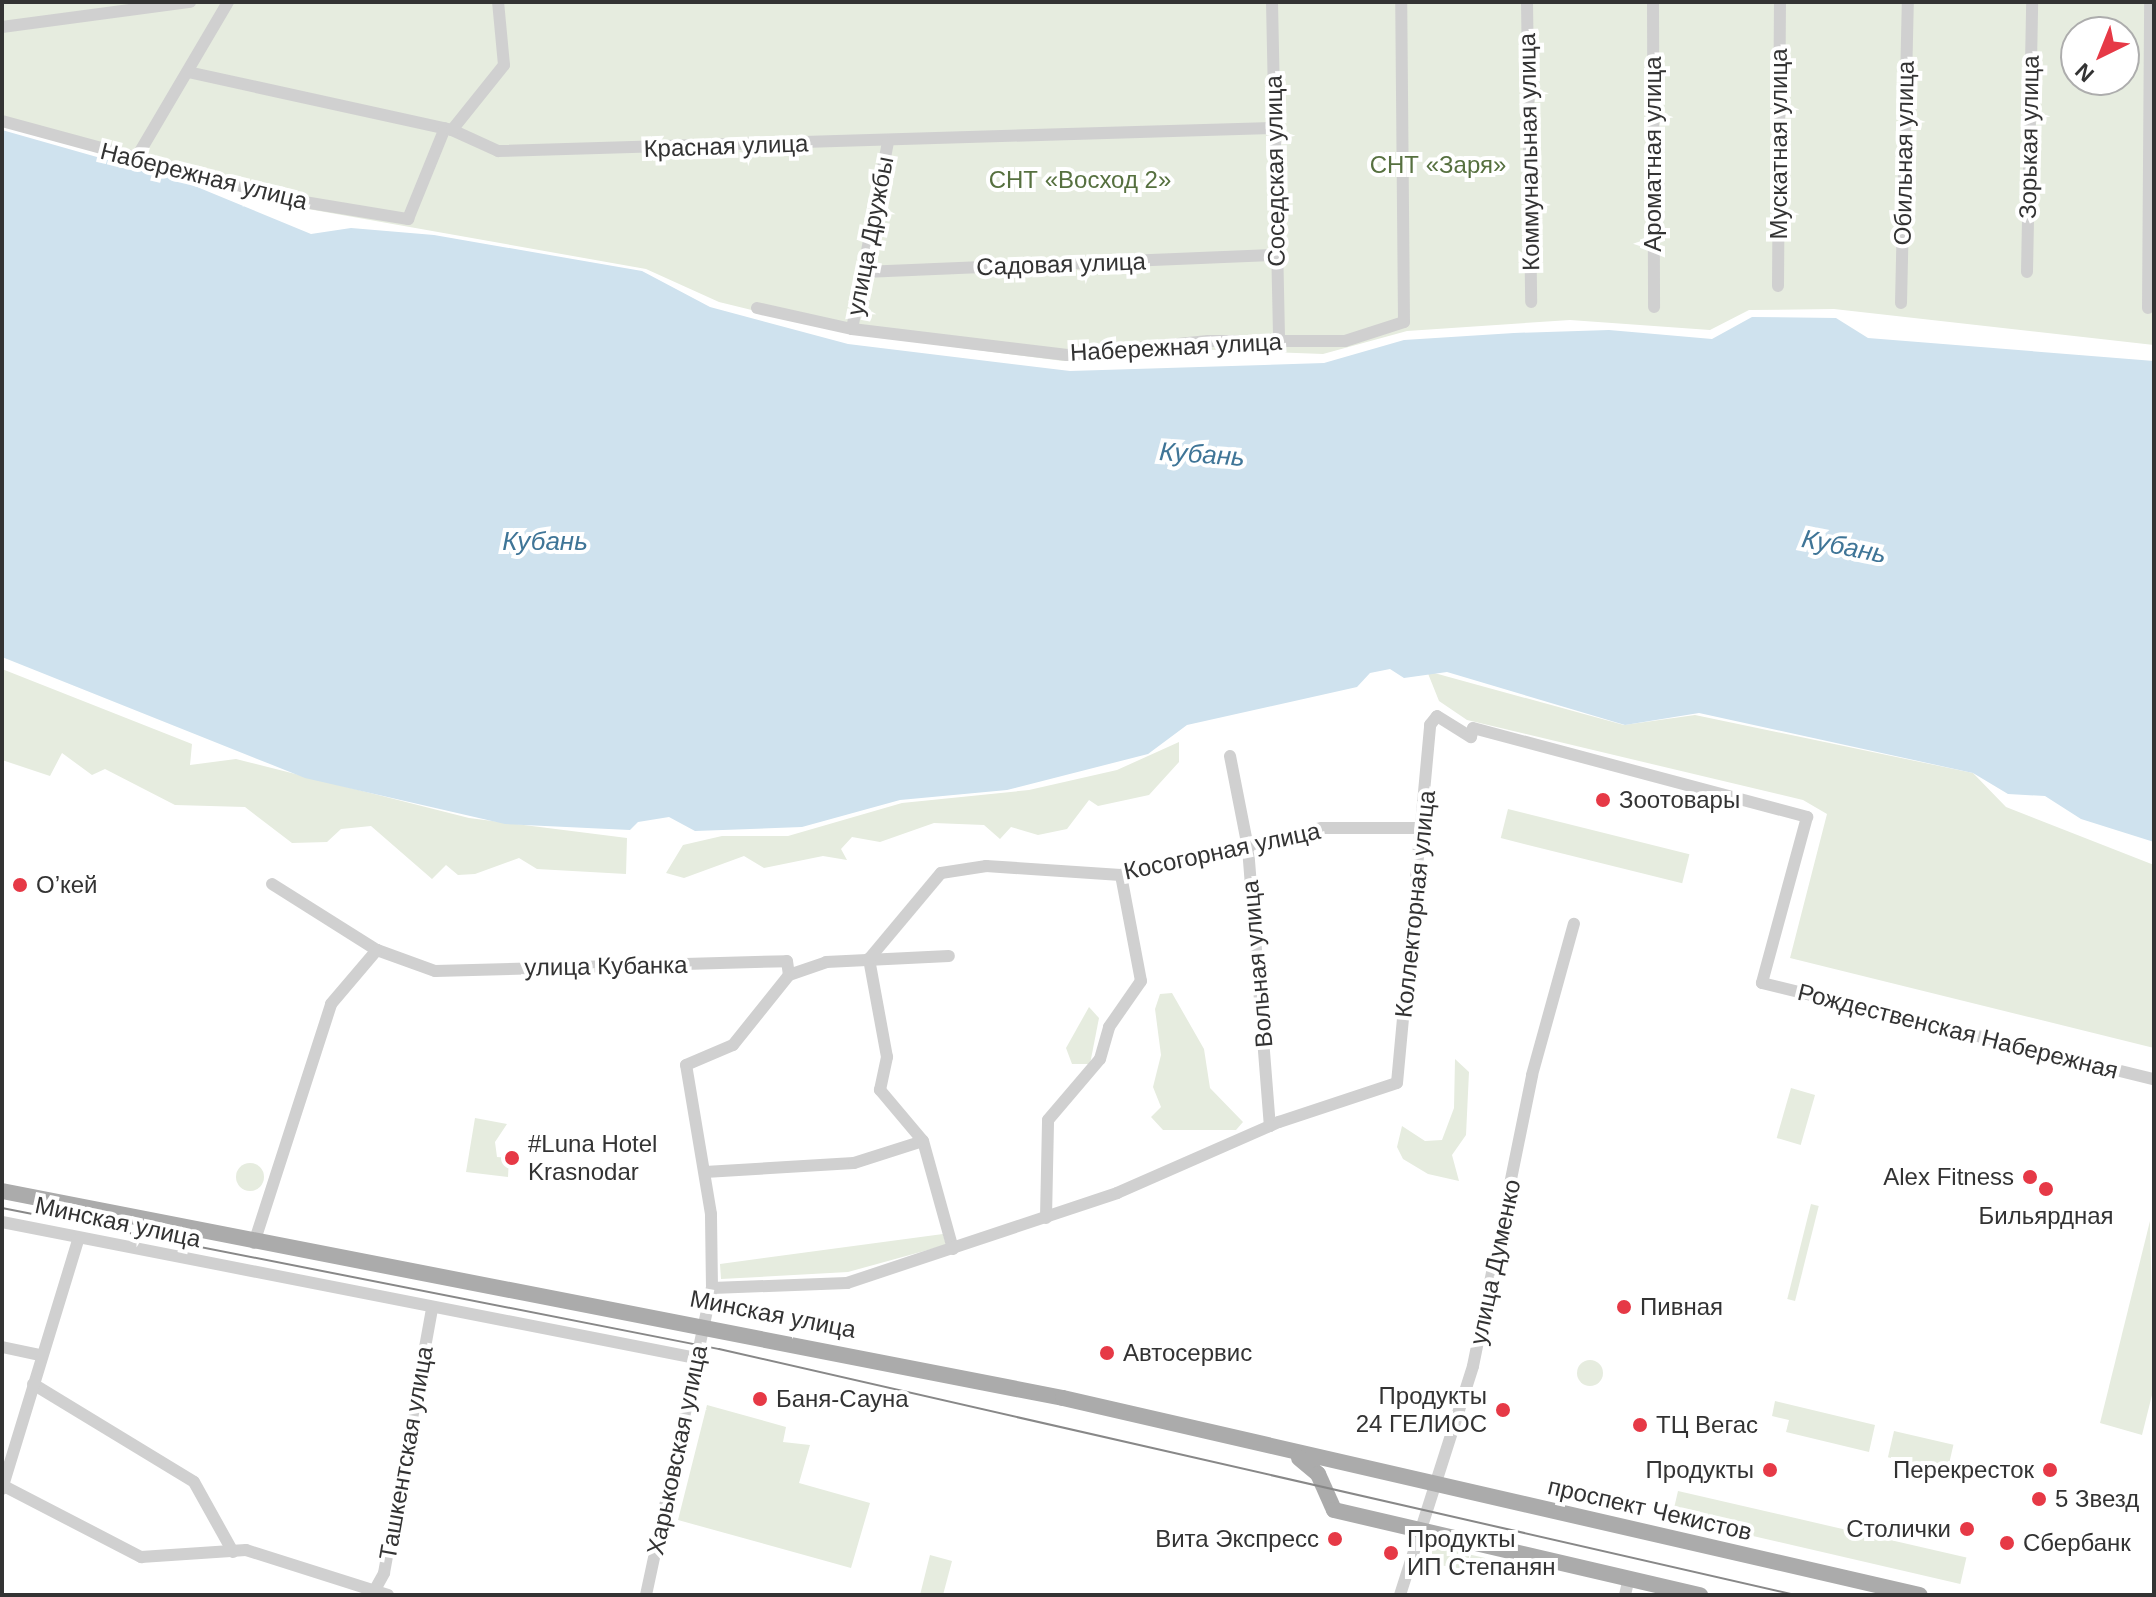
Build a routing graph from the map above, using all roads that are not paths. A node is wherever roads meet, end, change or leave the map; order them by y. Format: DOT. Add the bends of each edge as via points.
graph roads {
  1 [pos="190,2"];
  2 [pos="228,2"];
  3 [pos="498,2"];
  4 [pos="1272,2"];
  5 [pos="1401,2"];
  6 [pos="1527,2"];
  7 [pos="1653,2"];
  8 [pos="1780,2"];
  9 [pos="1908,2"];
  10 [pos="2032,2"];
  11 [pos="2150,2"];
  12 [pos="2,27"];
  13 [pos="188,72"];
  14 [pos="2,121"];
  15 [pos="1274,128"];
  16 [pos="448,129"];
  17 [pos="888,142"];
  18 [pos="135,160"];
  19 [pos="1276,255"];
  20 [pos="864,272"];
  21 [pos="2027,272"];
  22 [pos="1778,286"];
  23 [pos="1531,302"];
  24 [pos="1901,303"];
  25 [pos="1654,307"];
  26 [pos="757,308"];
  27 [pos="2148,308"];
  28 [pos="852,329"];
  29 [pos="1279,339"];
  30 [pos="1230,756"];
  31 [pos="1424,828"];
  32 [pos="1248,848"];
  33 [pos="1121,875"];
  34 [pos="272,884"];
  35 [pos="1574,924"];
  36 [pos="377,950"];
  37 [pos="949,956"];
  38 [pos="869,959"];
  39 [pos="789,975"];
  40 [pos="1762,983"];
  41 [pos="2154,1079"];
  42 [pos="1397,1083"];
  43 [pos="1270,1126"];
  44 [pos="923,1141"];
  45 [pos="705,1172"];
  46 [pos="2,1191"];
  47 [pos="1046,1218"];
  48 [pos="2,1222"];
  49 [pos="78,1240"];
  50 [pos="254,1243"];
  51 [pos="953,1249"];
  52 [pos="712,1288"];
  53 [pos="432,1308"];
  54 [pos="703,1324"];
  55 [pos="2,1347"];
  56 [pos="39,1355"];
  57 [pos="696,1358"];
  58 [pos="33,1384"];
  59 [pos="1279,1449"];
  60 [pos="1369,1471"];
  61 [pos="1320,1483"];
  62 [pos="2,1486"];
  63 [pos="1438,1486"];
  64 [pos="1423,1529"];
  65 [pos="233,1552"];
  66 [pos="1629,1578"];
  67 [pos="372,1593"];
  68 [pos="388,1595"];
  69 [pos="646,1595"];
  70 [pos="1400,1595"];
  71 [pos="1625,1595"];
  72 [pos="1700,1595"];
  73 [pos="1920,1595"];
  1 -- 12 [label="street"];
  2 -- 13 [label="street"];
  3 -- 16 [label="street" via="504,65"];
  4 -- 15 [label="street, Соседская улица"];
  5 -- 29 [label="street, Набережная улица" via="1404,322 1345,341"];
  6 -- 23 [label="street, Коммунальная улица"];
  7 -- 25 [label="street, Ароматная улица"];
  8 -- 22 [label="street, Мускатная улица"];
  9 -- 24 [label="street, Обильная улица"];
  10 -- 21 [label="street, Зорькая улица"];
  11 -- 27 [label="street"];
  13 -- 16 [label="street, Красная улица"];
  13 -- 18 [label="street"];
  14 -- 18 [label="street, Набережная улица"];
  15 -- 17 [label="street, Красная улица"];
  15 -- 19 [label="street, Соседская улица"];
  16 -- 17 [label="street, Красная улица" via="498,151"];
  16 -- 18 [label="street, Набережная улица" via="408,219 292,200"];
  17 -- 20 [label="street, улица Дружбы"];
  19 -- 20 [label="street, Садовая улица"];
  19 -- 29 [label="street, Соседская улица"];
  20 -- 28 [label="street, улица Дружбы"];
  26 -- 28 [label="street, Набережная улица"];
  28 -- 29 [label="street, Набережная улица" via="1067,355"];
  30 -- 32 [label="street, Вольная улица"];
  31 -- 32 [label="street, Косогорная улица" via="1322,828"];
  31 -- 40 [label="street, Коллекторная улица" via="1430,725 1444,717 1471,737 1473,728 1807,817"];
  31 -- 42 [label="street, Коллекторная улица"];
  32 -- 33 [label="street, Косогорная улица"];
  32 -- 43 [label="street, Вольная улица"];
  33 -- 38 [label="street, Косогорная улица" via="986,866 941,873"];
  33 -- 47 [label="street" via="1141,981 1109,1027 1100,1059 1048,1120"];
  34 -- 36 [label="street, улица Кубанка"];
  35 -- 63 [label="street, улица Думенко" via="1532,1075 1473,1366"];
  36 -- 39 [label="street, улица Кубанка" via="435,971 787,961"];
  36 -- 50 [label="street" via="331,1004"];
  37 -- 38 [label="street"];
  38 -- 39 [label="street"];
  38 -- 44 [label="street" via="887,1057 880,1090"];
  39 -- 45 [label="street, Харьковская улица" via="733,1045 686,1065"];
  40 -- 41 [label="street, Рождественская Набережная"];
  42 -- 43 [label="street, Минская улица"];
  43 -- 47 [label="street, Минская улица"];
  44 -- 45 [label="street" via="854,1163"];
  44 -- 51 [label="street"];
  45 -- 52 [label="street, Харьковская улица"];
  46 -- 50 [label="main road, Минская улица"];
  47 -- 51 [label="street, Минская улица"];
  48 -- 49 [label="street, Минская улица"];
  49 -- 53 [label="street, Минская улица"];
  49 -- 56 [label="street"];
  50 -- 54 [label="main road, Минская улица"];
  51 -- 52 [label="street, Минская улица" via="847,1283"];
  52 -- 54 [label="street, Харьковская улица"];
  53 -- 57 [label="street, Минская улица"];
  53 -- 67 [label="street, Ташкентская улица" via="384,1573"];
  54 -- 57 [label="street, Харьковская улица"];
  54 -- 59 [label="main road, Минская улица"];
  55 -- 56 [label="street"];
  56 -- 58 [label="street"];
  57 -- 69 [label="street, Харьковская улица"];
  58 -- 62 [label="street"];
  58 -- 65 [label="street" via="194,1482"];
  59 -- 60 [label="main road, проспект Чекистов"];
  59 -- 61 [label="main road" via="1314,1468"];
  60 -- 61 [label="main road, проспект Чекистов" via="1341,1469"];
  60 -- 63 [label="main road, проспект Чекистов"];
  61 -- 64 [label="main road" via="1334,1510"];
  62 -- 65 [label="street" via="141,1557"];
  63 -- 64 [label="street, улица Думенко"];
  63 -- 73 [label="main road, проспект Чекистов"];
  64 -- 66 [label="main road"];
  64 -- 70 [label="street, улица Думенко"];
  65 -- 67 [label="street" via="283,1558"];
  66 -- 71 [label="street"];
  66 -- 72 [label="main road"];
  67 -- 68 [label="street"];
}
